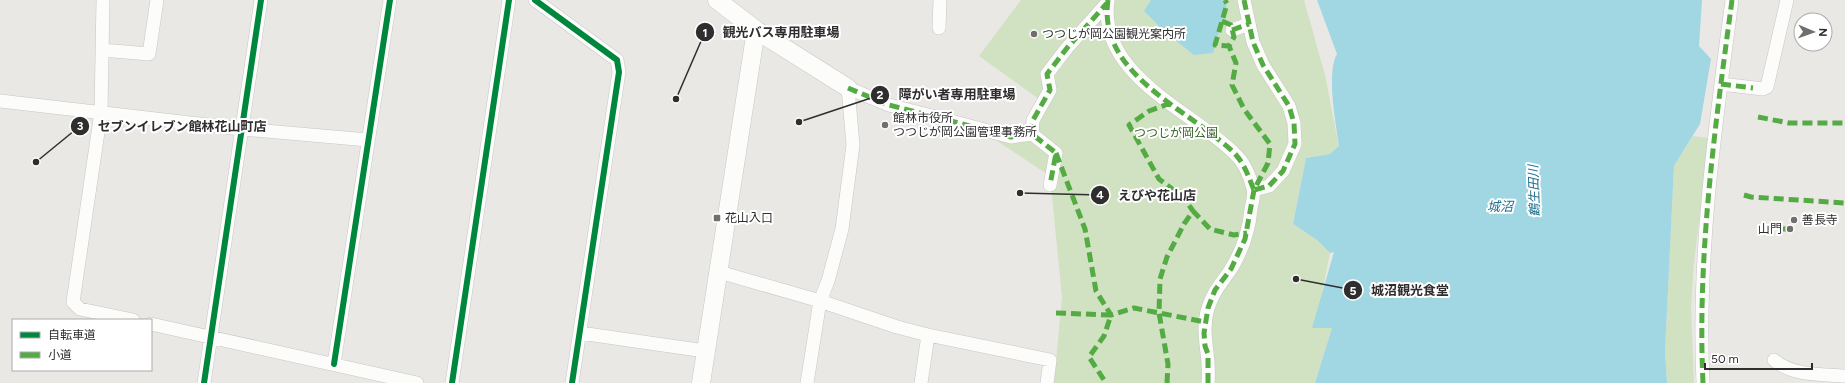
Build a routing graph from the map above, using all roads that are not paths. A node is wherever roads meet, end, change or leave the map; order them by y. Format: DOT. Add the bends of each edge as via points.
graph roads {
  1 [pos="103,0"];
  2 [pos="157,0"];
  3 [pos="261,0"];
  4 [pos="390,0"];
  5 [pos="509,0"];
  6 [pos="535,0"];
  7 [pos="718,0"];
  8 [pos="940,0"];
  9 [pos="1244,0"];
  10 [pos="1732,0"];
  11 [pos="1787,0"];
  12 [pos="1108,1"];
  13 [pos="1249,24"];
  14 [pos="938,28"];
  15 [pos="756,30"];
  16 [pos="1232,30"];
  17 [pos="102,50"];
  18 [pos="1721,84"];
  19 [pos="848,88"];
  20 [pos="0,101"];
  21 [pos="101,112"];
  22 [pos="242,129"];
  23 [pos="1032,134"];
  24 [pos="368,140"];
  25 [pos="1050,185"];
  26 [pos="1254,190"];
  27 [pos="719,272"];
  28 [pos="820,301"];
  29 [pos="127,319"];
  30 [pos="152,324"];
  31 [pos="580,333"];
  32 [pos="928,336"];
  33 [pos="212,337"];
  34 [pos="706,351"];
  35 [pos="1774,360"];
  36 [pos="334,364"];
  37 [pos="1845,376"];
  38 [pos="204,383"];
  39 [pos="417,383"];
  40 [pos="452,383"];
  41 [pos="572,383"];
  42 [pos="701,383"];
  43 [pos="807,383"];
  44 [pos="921,383"];
  45 [pos="1047,383"];
  46 [pos="1208,383"];
  47 [pos="1703,383"];
  1 -- 17 [label="street"];
  2 -- 17 [label="street" via="149,54"];
  3 -- 22 [label="street"];
  4 -- 24 [label="street"];
  5 -- 40 [label="street"];
  6 -- 31 [label="street" via="617,60 620,72"];
  7 -- 15 [label="street"];
  8 -- 14 [label="street"];
  9 -- 13 [label="street"];
  10 -- 18 [label="street"];
  11 -- 18 [label="street" via="1767,87 1763,89"];
  12 -- 23 [label="street" via="1047,74 1050,90 1034,120"];
  12 -- 26 [label="street" via="1110,29 1116,50 1125,62 1158,94 1236,155 1246,169"];
  13 -- 16 [label="street"];
  13 -- 26 [label="street" via="1253,42 1263,65 1289,106 1295,134 1295,144 1283,172 1269,186"];
  15 -- 19 [label="street"];
  15 -- 27 [label="street"];
  17 -- 21 [label="street"];
  18 -- 47 [label="street" via="1702,275"];
  19 -- 23 [label="street" via="889,105 951,122 1011,137"];
  19 -- 28 [label="street" via="853,145 842,229"];
  20 -- 21 [label="street"];
  21 -- 22 [label="street"];
  21 -- 29 [label="street" via="73,302 80,309"];
  22 -- 24 [label="street"];
  22 -- 33 [label="street"];
  23 -- 25 [label="street" via="1056,153"];
  24 -- 36 [label="street"];
  26 -- 46 [label="street" via="1245,239 1231,269 1215,290 1208,308 1204,333 1208,354"];
  27 -- 28 [label="street"];
  27 -- 34 [label="street"];
  28 -- 32 [label="street"];
  28 -- 43 [label="street"];
  30 -- 33 [label="street"];
  31 -- 34 [label="street"];
  31 -- 41 [label="street"];
  32 -- 44 [label="street"];
  32 -- 45 [label="street" via="1050,360"];
  33 -- 36 [label="street"];
  33 -- 38 [label="street"];
  34 -- 42 [label="street"];
  35 -- 37 [label="street" via="1799,372"];
  36 -- 39 [label="street"];
}
